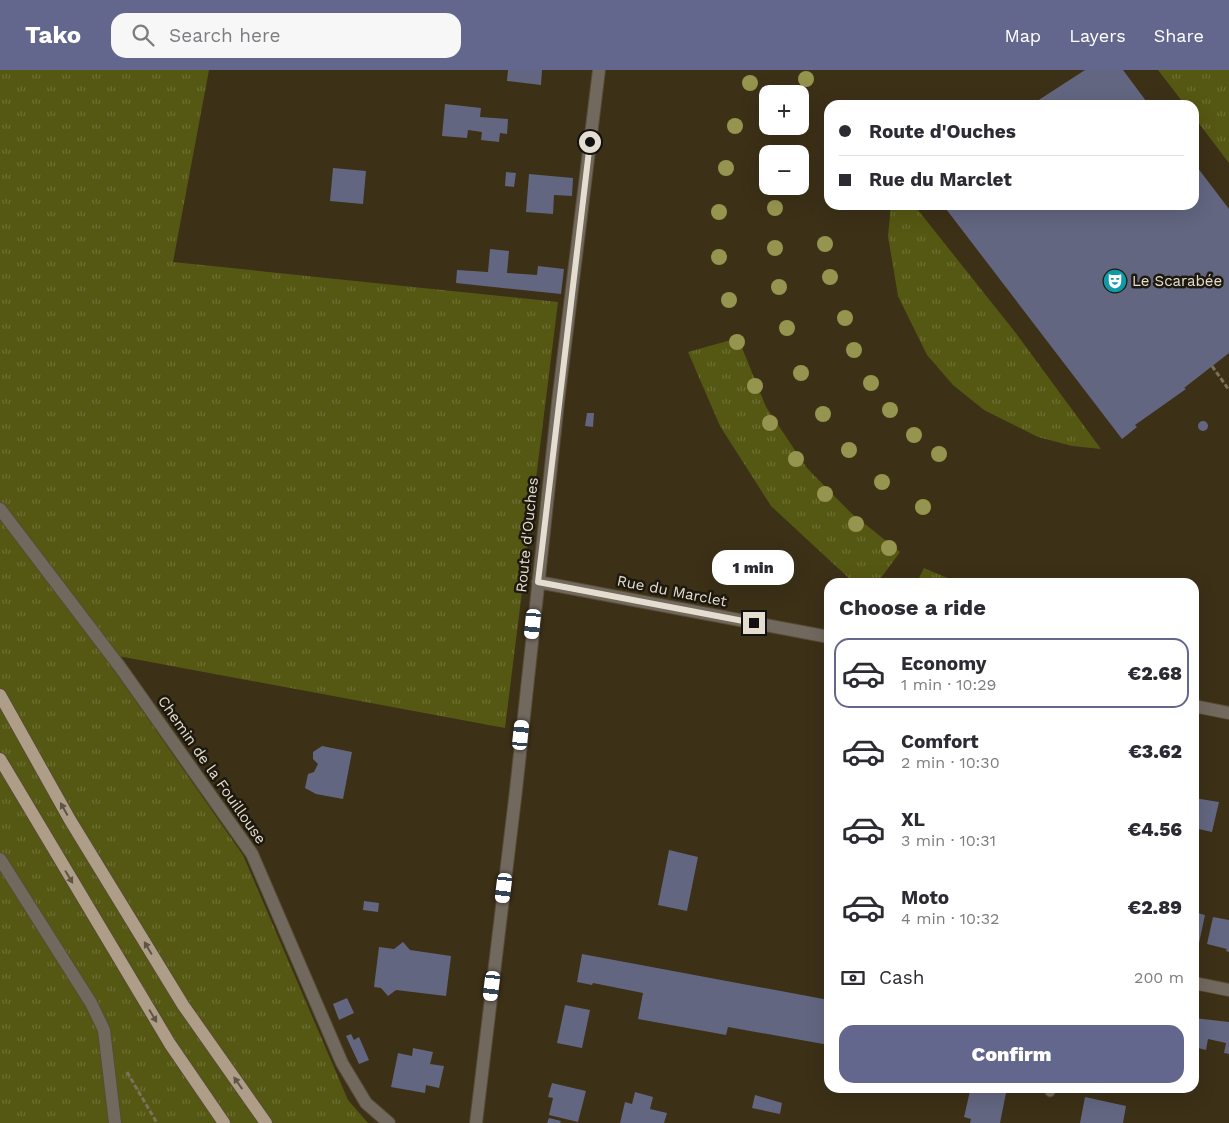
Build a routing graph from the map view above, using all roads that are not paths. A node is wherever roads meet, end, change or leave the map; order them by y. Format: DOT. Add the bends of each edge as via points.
graph roads {
  1 [pos="599,70"];
  2 [pos="0,509"];
  3 [pos="538,582"];
  4 [pos="824,636"];
  5 [pos="0,695"];
  6 [pos="1199,707"];
  7 [pos="1229,713"];
  8 [pos="0,760"];
  9 [pos="0,859"];
  10 [pos="1199,984"];
  11 [pos="1229,990"];
  12 [pos="115,1123"];
  13 [pos="224,1123"];
  14 [pos="266,1123"];
  15 [pos="389,1123"];
  16 [pos="476,1123"];
  1 -- 3 [label="street, Route d'Ouches"];
  2 -- 15 [label="street, Chemin de la Fouillouse" via="120,666 252,854 342,1064 366,1103"];
  3 -- 4 [label="street, Rue du Marclet"];
  3 -- 16 [label="street, Route d'Ouches"];
  14 -- 5 [label="main road, one-way" via="183,1005 70,820"];
  6 -- 7 [label="street"];
  8 -- 13 [label="main road, one-way" via="170,1044"];
  9 -- 12 [label="street" via="91,1003 104,1030"];
  10 -- 11 [label="street"];
}
